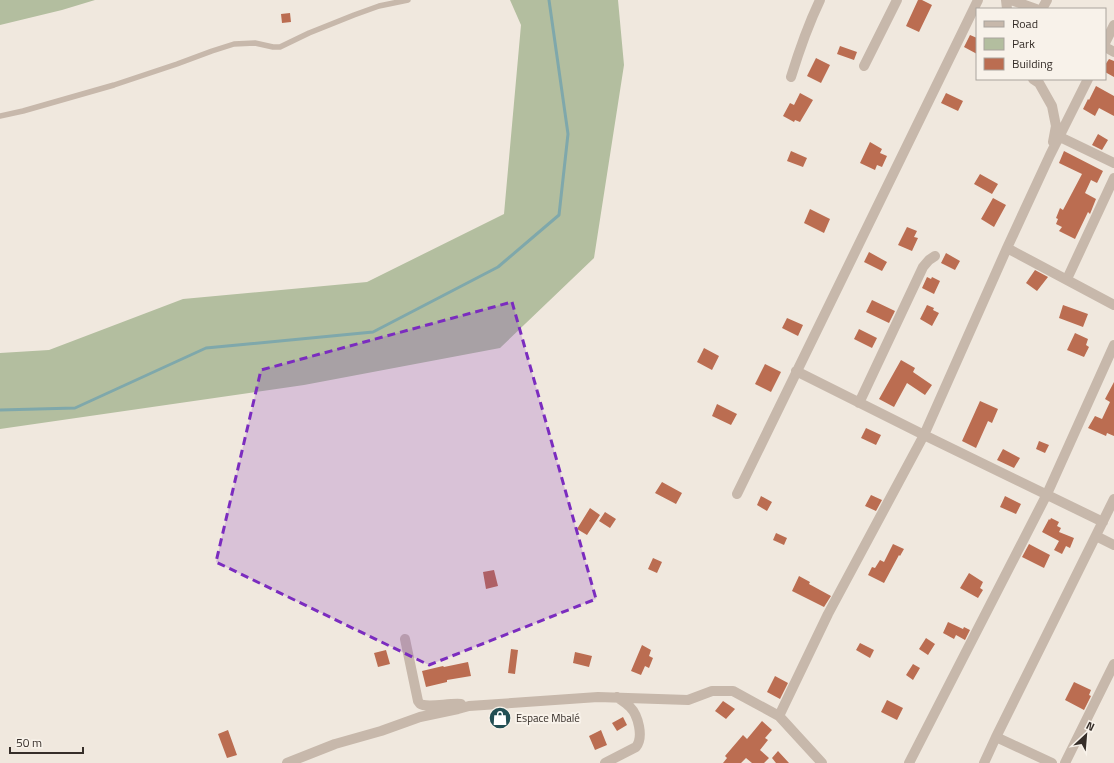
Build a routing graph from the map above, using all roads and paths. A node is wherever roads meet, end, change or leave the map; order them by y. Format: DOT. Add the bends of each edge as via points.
graph roads {
  1 [pos="408,0"];
  2 [pos="820,0"];
  3 [pos="897,0"];
  4 [pos="978,0"];
  5 [pos="1011,0"];
  6 [pos="1033,8"];
  7 [pos="1114,25"];
  8 [pos="1106,41"];
  9 [pos="864,66"];
  10 [pos="791,77"];
  11 [pos="1035,80"];
  12 [pos="1088,80"];
  13 [pos="0,116"];
  14 [pos="1060,137"];
  15 [pos="1050,155"];
  16 [pos="1114,163"];
  17 [pos="1114,178"];
  18 [pos="1006,248"];
  19 [pos="935,256"];
  20 [pos="1067,280"];
  21 [pos="1114,305"];
  22 [pos="1114,345"];
  23 [pos="796,371"];
  24 [pos="859,403"];
  25 [pos="924,435"];
  26 [pos="737,494"];
  27 [pos="1046,494"];
  28 [pos="1114,499"];
  29 [pos="1102,522"];
  30 [pos="1096,536"];
  31 [pos="1114,545"];
  32 [pos="405,639"];
  33 [pos="1114,664"];
  34 [pos="617,697"];
  35 [pos="469,706"];
  36 [pos="779,716"];
  37 [pos="996,737"];
  38 [pos="286,763"];
  39 [pos="604,763"];
  40 [pos="822,763"];
  41 [pos="909,763"];
  42 [pos="984,763"];
  43 [pos="1052,763"];
  44 [pos="1065,763"];
  1 -- 13 [label="lane" via="379,6 280,46 234,44 114,85"];
  2 -- 10 [label="street" via="799,50"];
  3 -- 9 [label="street"];
  4 -- 23 [label="street"];
  5 -- 6 [label="street"];
  7 -- 8 [label="street"];
  11 -- 15 [label="street" via="1040,83 1052,106 1056,126"];
  12 -- 14 [label="street"];
  14 -- 15 [label="street"];
  14 -- 16 [label="street"];
  15 -- 18 [label="street"];
  17 -- 20 [label="street"];
  18 -- 20 [label="street"];
  18 -- 25 [label="street"];
  19 -- 24 [label="street" via="921,272"];
  20 -- 21 [label="street"];
  22 -- 27 [label="street"];
  23 -- 24 [label="street"];
  23 -- 26 [label="street"];
  24 -- 25 [label="street"];
  25 -- 27 [label="street"];
  25 -- 36 [label="street" via="828,614"];
  27 -- 29 [label="street"];
  27 -- 41 [label="street"];
  28 -- 29 [label="street"];
  29 -- 30 [label="street"];
  30 -- 31 [label="street"];
  30 -- 37 [label="street"];
  32 -- 35 [label="street" via="420,704"];
  33 -- 44 [label="street"];
  34 -- 35 [label="street" via="598,696"];
  34 -- 36 [label="street" via="688,700 712,691 733,691"];
  34 -- 39 [label="street" via="634,712 638,721 639,743"];
  35 -- 38 [label="street" via="420,717 381,732 335,744"];
  36 -- 40 [label="street"];
  37 -- 42 [label="street"];
  37 -- 43 [label="street"];
}
